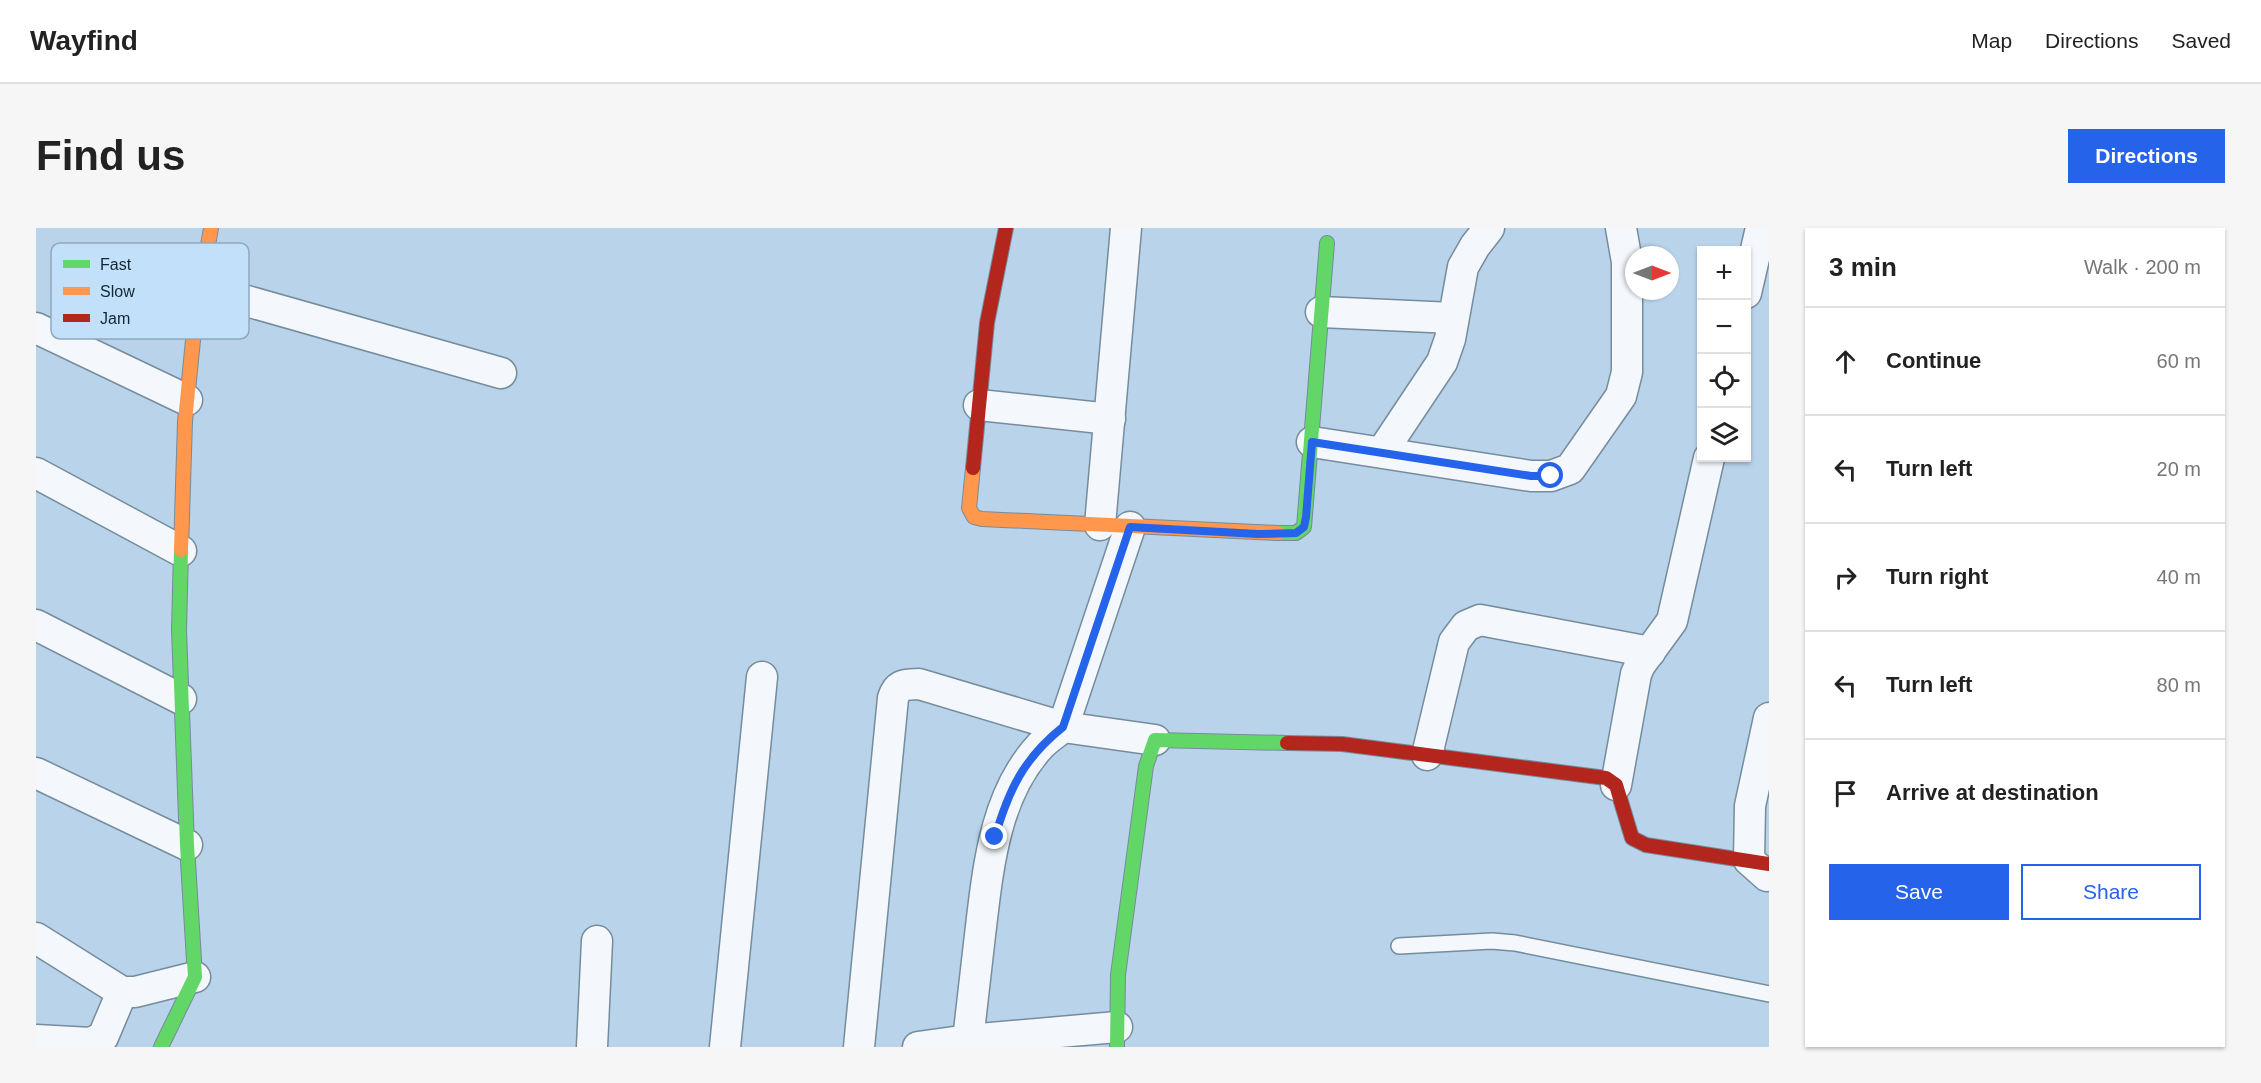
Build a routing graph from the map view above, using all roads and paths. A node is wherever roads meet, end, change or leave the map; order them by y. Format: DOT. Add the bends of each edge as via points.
graph roads {
  1 [pos="211,228"];
  2 [pos="1006,228"];
  3 [pos="1126,228"];
  4 [pos="1489,228"];
  5 [pos="1622,228"];
  6 [pos="1761,228"];
  7 [pos="208,243"];
  8 [pos="1327,243"];
  9 [pos="1751,271"];
  10 [pos="249,302"];
  11 [pos="1321,312"];
  12 [pos="1454,318"];
  13 [pos="36,328"];
  14 [pos="51,335"];
  15 [pos="59,339"];
  16 [pos="193,339"];
  17 [pos="501,373"];
  18 [pos="187,400"];
  19 [pos="979,405"];
  20 [pos="1110,419"];
  21 [pos="1312,442"];
  22 [pos="1382,452"];
  23 [pos="1708,462"];
  24 [pos="36,473"];
  25 [pos="1100,525"];
  26 [pos="1130,527"];
  27 [pos="181,551"];
  28 [pos="36,625"];
  29 [pos="1650,652"];
  30 [pos="762,677"];
  31 [pos="182,699"];
  32 [pos="1769,718"];
  33 [pos="1063,727"];
  34 [pos="1155,740"];
  35 [pos="1427,755"];
  36 [pos="36,773"];
  37 [pos="1616,785"];
  38 [pos="187,845"];
  39 [pos="1762,867"];
  40 [pos="36,938"];
  41 [pos="597,941"];
  42 [pos="1399,946"];
  43 [pos="195,977"];
  44 [pos="122,992"];
  45 [pos="1769,994"];
  46 [pos="1117,1037"];
  47 [pos="36,1040"];
  48 [pos="968,1040"];
  49 [pos="161,1047"];
  50 [pos="592,1047"];
  51 [pos="725,1047"];
  52 [pos="859,1047"];
  53 [pos="918,1047"];
  1 -- 7 [label="street"];
  2 -- 19 [label="street" via="987,323"];
  3 -- 20 [label="street"];
  4 -- 12 [label="street" via="1463,267"];
  5 -- 22 [label="street" via="1627,262 1627,372 1621,396 1569,469 1551,476 1531,476"];
  6 -- 9 [label="street"];
  8 -- 11 [label="street"];
  10 -- 17 [label="street"];
  11 -- 12 [label="street"];
  11 -- 21 [label="street"];
  12 -- 22 [label="street" via="1442,362"];
  13 -- 14 [label="street"];
  15 -- 18 [label="street"];
  16 -- 18 [label="street"];
  18 -- 27 [label="street"];
  19 -- 20 [label="street"];
  19 -- 25 [label="street" via="969,507 974,517"];
  20 -- 25 [label="street"];
  21 -- 22 [label="street"];
  21 -- 26 [label="street" via="1306,517 1304,527 1296,533"];
  23 -- 29 [label="street" via="1672,621"];
  24 -- 27 [label="street"];
  25 -- 26 [label="street"];
  26 -- 33 [label="street"];
  27 -- 31 [label="street"];
  28 -- 31 [label="street"];
  29 -- 35 [label="street" via="1480,621 1466,626 1454,642"];
  29 -- 37 [label="street" via="1636,674"];
  30 -- 51 [label="street"];
  31 -- 38 [label="street"];
  32 -- 39 [label="street" via="1750,806"];
  33 -- 34 [label="street"];
  33 -- 48 [label="street" via="1042,744 1021,772 1003,810 985,891"];
  33 -- 52 [label="street" via="919,684 902,685 896,690"];
  34 -- 35 [label="street" via="1342,744"];
  34 -- 46 [label="street" via="1146,766 1119,964"];
  35 -- 37 [label="street" via="1606,778"];
  36 -- 38 [label="street"];
  37 -- 39 [label="street" via="1632,837 1646,845"];
  38 -- 43 [label="street"];
  40 -- 44 [label="street"];
  41 -- 50 [label="street"];
  42 -- 45 [label="lane" via="1515,943"];
  43 -- 44 [label="street"];
  43 -- 49 [label="street"];
  44 -- 47 [label="street" via="103,1037 91,1043"];
  46 -- 48 [label="street"];
  48 -- 53 [label="street"];
}
